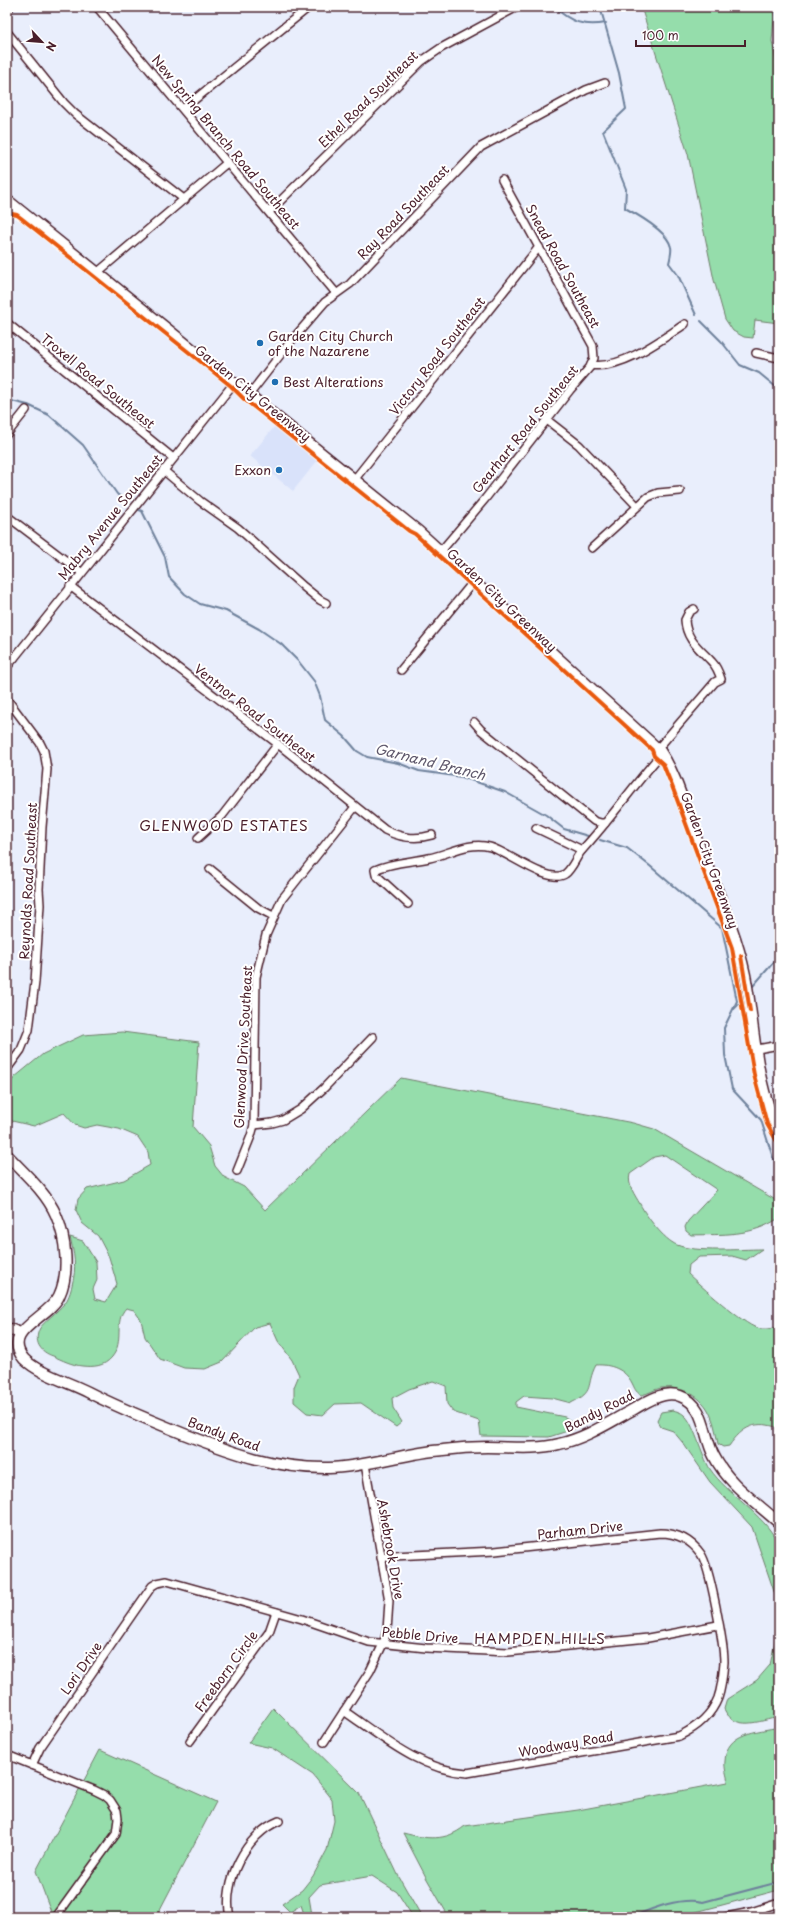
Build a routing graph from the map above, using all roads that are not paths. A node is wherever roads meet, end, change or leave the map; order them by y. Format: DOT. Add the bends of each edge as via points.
graph roads {
  1 [pos="10,7"];
  2 [pos="97,7"];
  3 [pos="309,7"];
  4 [pos="517,7"];
  5 [pos="7,10"];
  6 [pos="7,32"];
  7 [pos="605,83"];
  8 [pos="183,109"];
  9 [pos="228,162"];
  10 [pos="502,180"];
  11 [pos="7,200"];
  12 [pos="185,200"];
  13 [pos="269,212"];
  14 [pos="539,247"];
  15 [pos="98,272"];
  16 [pos="336,292"];
  17 [pos="7,323"];
  18 [pos="686,324"];
  19 [pos="756,353"];
  20 [pos="779,358"];
  21 [pos="592,365"];
  22 [pos="234,383"];
  23 [pos="249,395"];
  24 [pos="26,410"];
  25 [pos="547,420"];
  26 [pos="7,434"];
  27 [pos="173,458"];
  28 [pos="164,470"];
  29 [pos="354,480"];
  30 [pos="680,491"];
  31 [pos="637,506"];
  32 [pos="7,516"];
  33 [pos="592,548"];
  34 [pos="441,551"];
  35 [pos="81,572"];
  36 [pos="474,581"];
  37 [pos="70,586"];
  38 [pos="326,602"];
  39 [pos="694,609"];
  40 [pos="7,653"];
  41 [pos="14,658"];
  42 [pos="7,667"];
  43 [pos="402,670"];
  44 [pos="7,699"];
  45 [pos="474,722"];
  46 [pos="278,744"];
  47 [pos="660,751"];
  48 [pos="355,807"];
  49 [pos="605,823"];
  50 [pos="536,828"];
  51 [pos="432,835"];
  52 [pos="198,838"];
  53 [pos="582,850"];
  54 [pos="210,869"];
  55 [pos="408,904"];
  56 [pos="273,916"];
  57 [pos="373,1037"];
  58 [pos="779,1045"];
  59 [pos="756,1049"];
  60 [pos="7,1069"];
  61 [pos="254,1125"];
  62 [pos="779,1131"];
  63 [pos="7,1155"];
  64 [pos="237,1171"];
  65 [pos="7,1328"];
  66 [pos="20,1333"];
  67 [pos="365,1464"];
  68 [pos="779,1523"];
  69 [pos="381,1558"];
  70 [pos="152,1586"];
  71 [pos="276,1612"];
  72 [pos="718,1625"];
  73 [pos="383,1644"];
  74 [pos="344,1711"];
  75 [pos="190,1741"];
  76 [pos="324,1742"];
  77 [pos="7,1755"];
  78 [pos="32,1765"];
  79 [pos="279,1821"];
  80 [pos="779,1903"];
  81 [pos="56,1917"];
  82 [pos="230,1917"];
  83 [pos="726,1917"];
  1 -- 5 [label="street"];
  2 -- 8 [label="street, New Spring Branch Road Southeast"];
  3 -- 8 [label="street"];
  4 -- 13 [label="street, Ethel Road Southeast" via="422,61"];
  6 -- 12 [label="street" via="75,114"];
  7 -- 16 [label="street, Ray Road Southeast" via="586,90 481,148 355,279"];
  8 -- 9 [label="street, New Spring Branch Road Southeast"];
  9 -- 12 [label="street"];
  9 -- 13 [label="street, New Spring Branch Road Southeast"];
  10 -- 14 [label="street, Snead Road Southeast"];
  11 -- 15 [label="street"];
  12 -- 15 [label="street"];
  13 -- 16 [label="street, New Spring Branch Road Southeast"];
  14 -- 21 [label="street, Snead Road Southeast" via="593,346"];
  14 -- 29 [label="street, Victory Road Southeast"];
  15 -- 22 [label="street"];
  16 -- 23 [label="street, Ray Road Southeast" via="291,341"];
  17 -- 27 [label="street, Troxell Road Southeast"];
  18 -- 21 [label="street, Gearhart Road Southeast" via="638,353 604,366"];
  19 -- 20 [label="street"];
  21 -- 25 [label="street, Gearhart Road Southeast"];
  22 -- 23 [label="street"];
  22 -- 27 [label="street, Mabry Avenue Southeast"];
  23 -- 29 [label="street"];
  24 -- 26 [label="street"];
  25 -- 31 [label="street" via="579,445"];
  25 -- 34 [label="street, Gearhart Road Southeast"];
  27 -- 28 [label="street, Mabry Avenue Southeast"];
  28 -- 35 [label="street, Mabry Avenue Southeast"];
  28 -- 38 [label="street" via="200,501 238,528 304,587"];
  29 -- 34 [label="street"];
  30 -- 31 [label="street" via="658,493"];
  31 -- 33 [label="street"];
  32 -- 35 [label="street"];
  34 -- 36 [label="street"];
  35 -- 37 [label="street, Mabry Avenue Southeast"];
  36 -- 43 [label="street"];
  36 -- 47 [label="street"];
  37 -- 41 [label="street, Mabry Avenue Southeast"];
  37 -- 46 [label="street, Ventnor Road Southeast"];
  39 -- 47 [label="street" via="685,620 689,635 699,650 716,667 721,679 715,682 660,746"];
  40 -- 41 [label="street"];
  41 -- 42 [label="street, Mabry Avenue Southeast"];
  44 -- 60 [label="street, Reynolds Road Southeast" via="40,743 47,769 39,873 40,905 35,982 29,1030 21,1050"];
  45 -- 49 [label="street" via="594,821"];
  46 -- 48 [label="street, Ventnor Road Southeast"];
  46 -- 52 [label="street" via="222,816"];
  47 -- 49 [label="street" via="656,760"];
  47 -- 59 [label="street" via="674,774 695,836 734,933 745,974"];
  48 -- 51 [label="street, Ventnor Road Southeast" via="394,834 417,838"];
  48 -- 56 [label="street, Glenwood Drive Southeast" via="301,873"];
  49 -- 53 [label="street"];
  50 -- 53 [label="street"];
  53 -- 55 [label="street" via="566,873 556,876 533,869 500,850 479,845 430,858 391,864 376,870 376,875"];
  54 -- 56 [label="street" via="258,908"];
  56 -- 61 [label="street, Glenwood Drive Southeast" via="260,954 256,977"];
  57 -- 61 [label="street" via="301,1109 283,1120"];
  58 -- 59 [label="street"];
  59 -- 62 [label="street" via="768,1105"];
  61 -- 64 [label="street, Glenwood Drive Southeast"];
  63 -- 66 [label="street" via="53,1208 60,1224 65,1256 63,1286 55,1304"];
  65 -- 66 [label="street"];
  66 -- 67 [label="street, Bandy Road" via="20,1352 39,1369 136,1415 228,1451 290,1466 329,1468"];
  67 -- 68 [label="street, Bandy Road" via="437,1450 534,1448 562,1444 596,1430 661,1395 677,1395 695,1406 703,1421 708,1444 719,1465 742,1492"];
  67 -- 69 [label="street, Ashebrook Drive"];
  69 -- 72 [label="street, Parham Drive" via="495,1551 660,1533 677,1535 694,1546 705,1560"];
  69 -- 73 [label="street, Ashebrook Drive" via="389,1601"];
  70 -- 71 [label="street, Pebble Drive" via="167,1581"];
  70 -- 78 [label="street, Lori Drive" via="40,1748"];
  71 -- 73 [label="street, Pebble Drive" via="369,1642"];
  71 -- 75 [label="street, Freeborn Circle" via="268,1632"];
  72 -- 73 [label="street, Pebble Drive" via="648,1638 508,1652"];
  72 -- 74 [label="street, Woodway Road" via="724,1661 718,1698 711,1711 699,1724 671,1738 480,1772 457,1772 420,1761"];
  73 -- 74 [label="street, Ashebrook Drive" via="370,1671"];
  74 -- 76 [label="street, Ashebrook Drive"];
  77 -- 78 [label="street"];
  78 -- 81 [label="street" via="104,1795 113,1804 118,1819 116,1834"];
  79 -- 82 [label="street" via="270,1824 258,1834 238,1863 229,1888"];
  80 -- 83 [label="street"];
}
